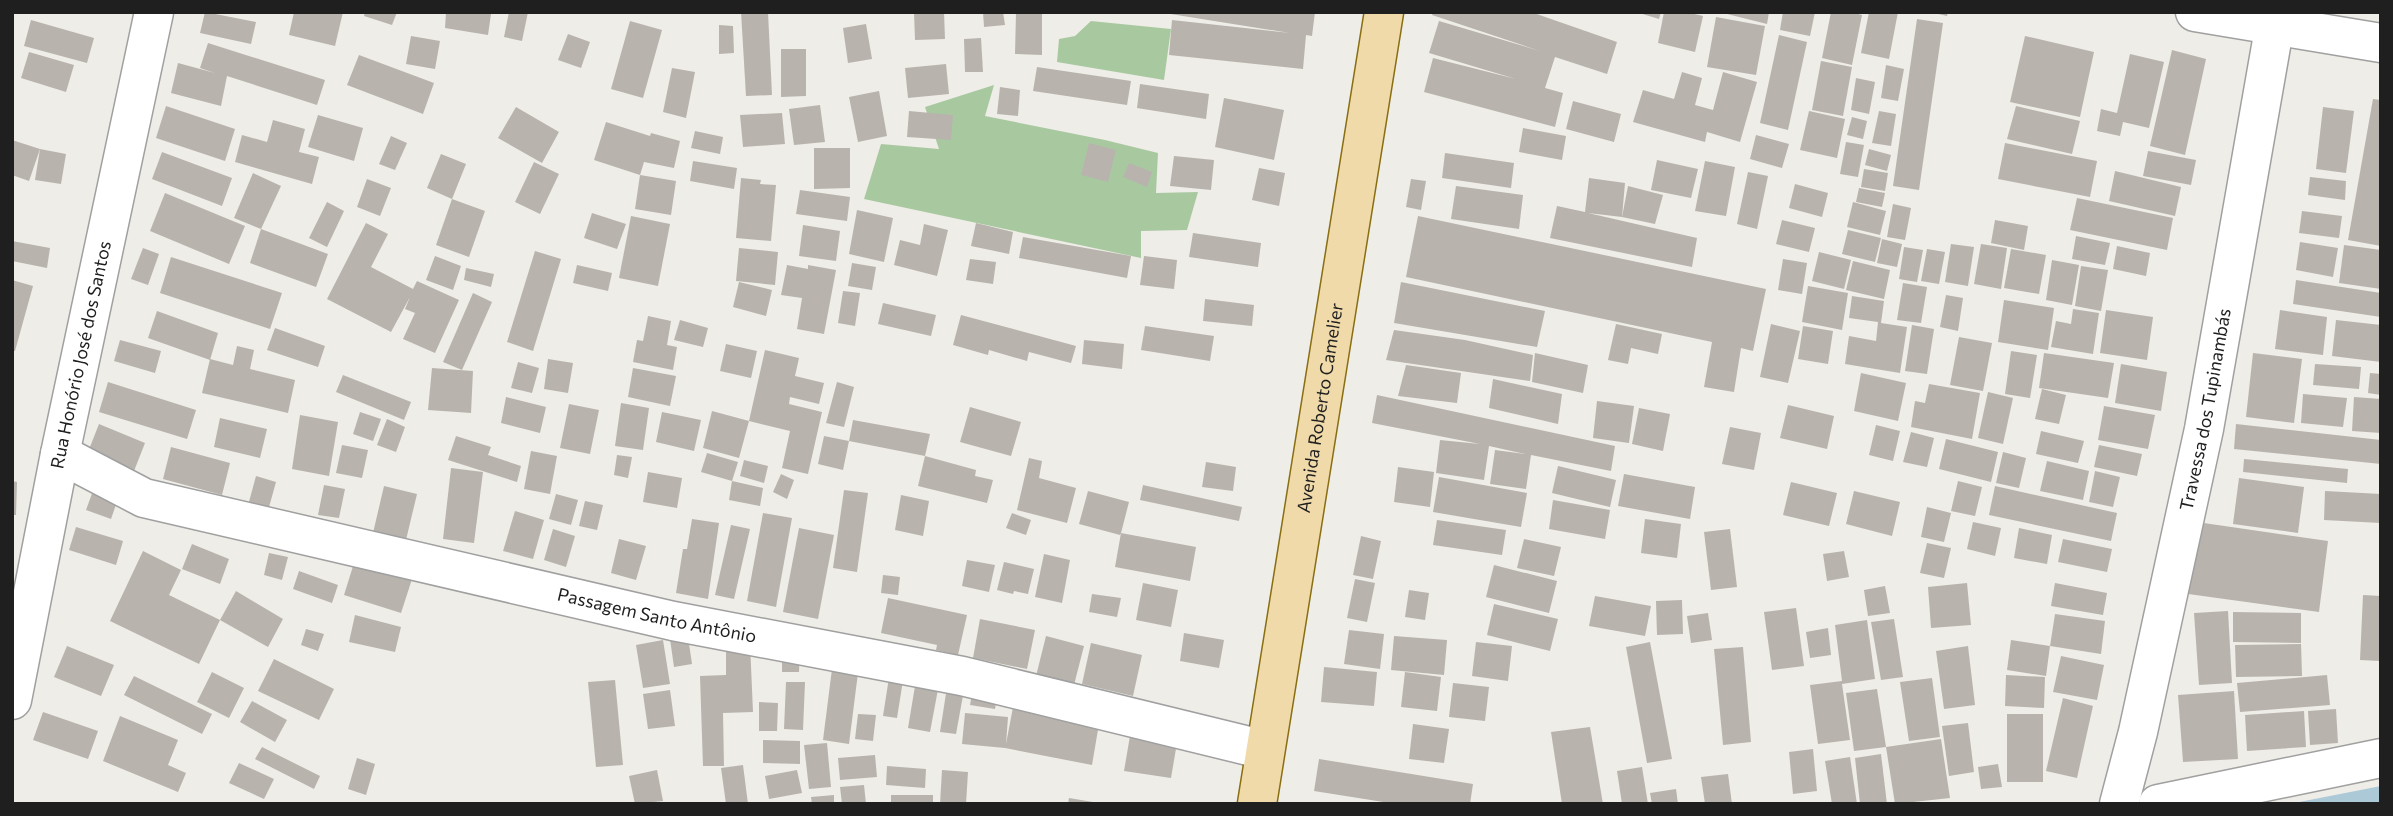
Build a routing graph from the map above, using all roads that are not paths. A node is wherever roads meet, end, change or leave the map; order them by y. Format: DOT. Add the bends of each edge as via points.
graph roads {
  1 [pos="154,12"];
  2 [pos="1384,12"];
  3 [pos="2195,12"];
  4 [pos="2276,19"];
  5 [pos="2381,43"];
  6 [pos="60,454"];
  7 [pos="24,574"];
  8 [pos="12,700"];
  9 [pos="1265,750"];
  10 [pos="2381,758"];
  11 [pos="1257,804"];
  12 [pos="2119,804"];
  13 [pos="2158,804"];
  1 -- 6 [label="street, Rua Honório José dos Santos"];
  2 -- 9 [label="main road, Avenida Roberto Camelier"];
  3 -- 4 [label="street"];
  4 -- 5 [label="street"];
  4 -- 12 [label="street, Travessa dos Tupinambás" via="2204,429"];
  6 -- 7 [label="street, Rua Honório José dos Santos"];
  6 -- 9 [label="street, Passagem Santo Antônio" via="144,498 673,621 962,676"];
  7 -- 8 [label="street, Rua Honório José dos Santos"];
  9 -- 11 [label="main road, Avenida Roberto Camelier"];
  10 -- 13 [label="street"];
}
